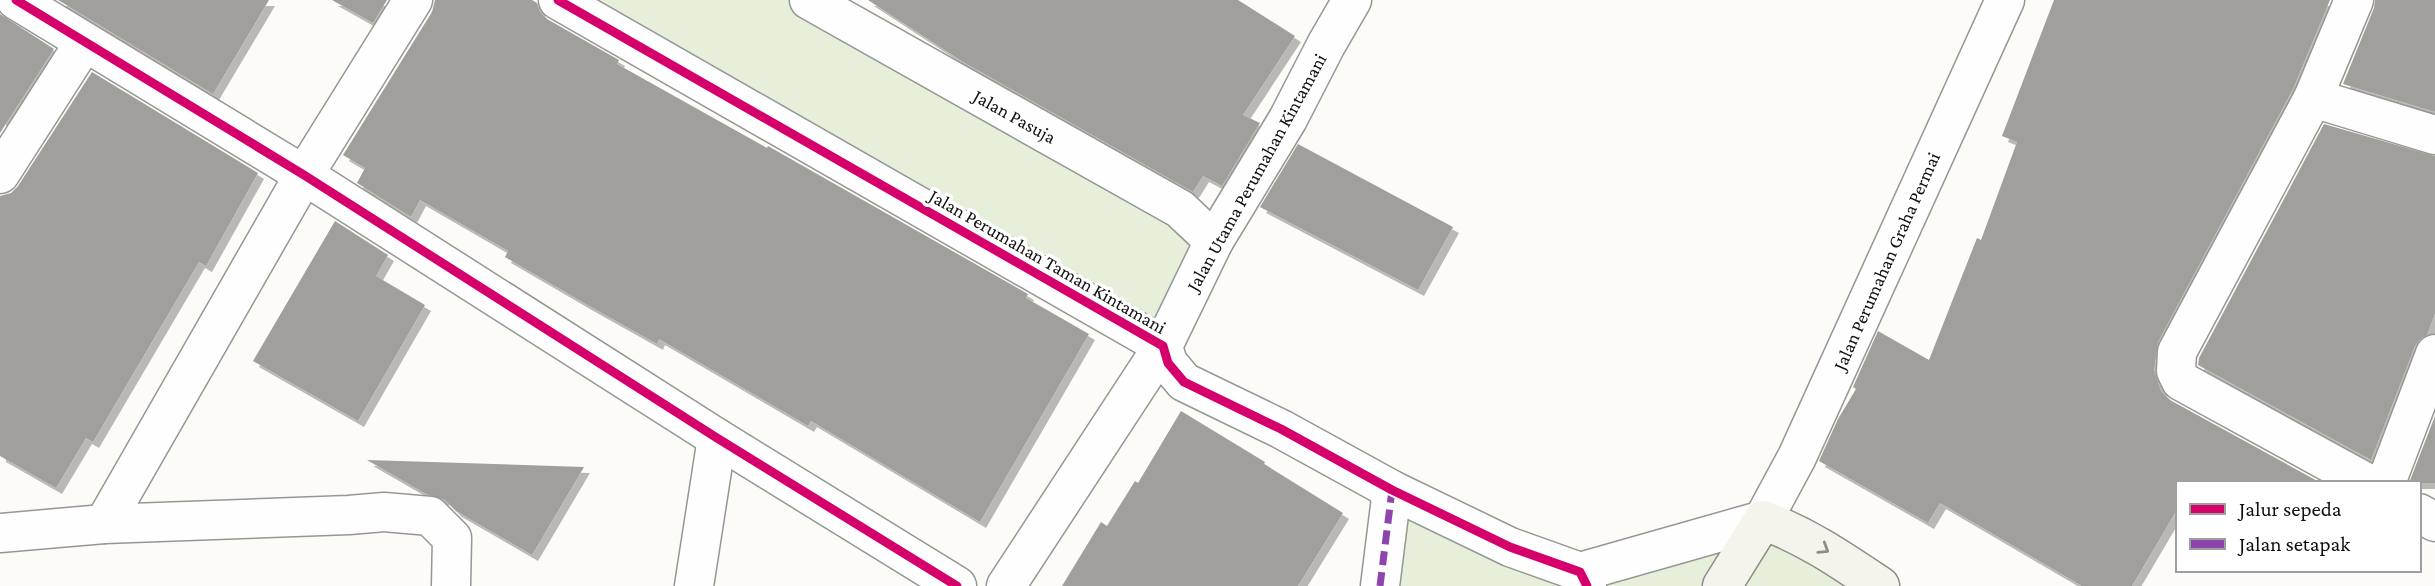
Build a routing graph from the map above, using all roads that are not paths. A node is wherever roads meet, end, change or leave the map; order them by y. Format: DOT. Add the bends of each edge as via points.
graph roads {
  1 [pos="16,0"];
  2 [pos="413,0"];
  3 [pos="558,0"];
  4 [pos="809,0"];
  5 [pos="2005,0"];
  6 [pos="2354,0"];
  7 [pos="1337,5"];
  8 [pos="84,43"];
  9 [pos="2313,98"];
  10 [pos="2435,135"];
  11 [pos="0,174"];
  12 [pos="304,175"];
  13 [pos="1214,241"];
  14 [pos="1163,345"];
  15 [pos="2435,354"];
  16 [pos="717,438"];
  17 [pos="2363,481"];
  18 [pos="2387,481"];
  19 [pos="1392,490"];
  20 [pos="1763,520"];
  21 [pos="104,524"];
  22 [pos="0,533"];
  23 [pos="1583,579"];
  24 [pos="451,586"];
  25 [pos="694,586"];
  26 [pos="957,586"];
  27 [pos="1006,586"];
  28 [pos="1380,586"];
  29 [pos="1722,586"];
  30 [pos="1880,586"];
  1 -- 8 [label="street"];
  2 -- 12 [label="street"];
  3 -- 14 [label="street, Jalan Perumahan Taman Kintamani"];
  4 -- 13 [label="street, Jalan Pasuja" via="1180,209"];
  5 -- 20 [label="street, Jalan Perumahan Graha Permai" via="1797,457"];
  6 -- 9 [label="street"];
  7 -- 13 [label="street, Jalan Utama Perumahan Kintamani" via="1288,120"];
  8 -- 11 [label="street"];
  8 -- 12 [label="street"];
  9 -- 10 [label="street"];
  9 -- 17 [label="street" via="2177,352 2176,370 2181,381"];
  12 -- 16 [label="street"];
  12 -- 21 [label="street"];
  13 -- 14 [label="street, Jalan Utama Perumahan Kintamani"];
  14 -- 19 [label="street, Jalan Perumahan Taman Kintamani" via="1168,363 1184,382"];
  14 -- 27 [label="street, Jalan Utama Perumahan Kintamani"];
  15 -- 18 [label="street"];
  16 -- 25 [label="street"];
  16 -- 26 [label="street"];
  19 -- 23 [label="street, Jalan Perumahan Taman Kintamani"];
  19 -- 28 [label="street"];
  20 -- 23 [label="street"];
  20 -- 29 [label="street, Jalan Perumahan Graha Permai"];
  20 -- 30 [label="street, one-way" via="1807,538"];
  21 -- 22 [label="street"];
  21 -- 24 [label="street" via="384,512 430,516 452,538"];
}
